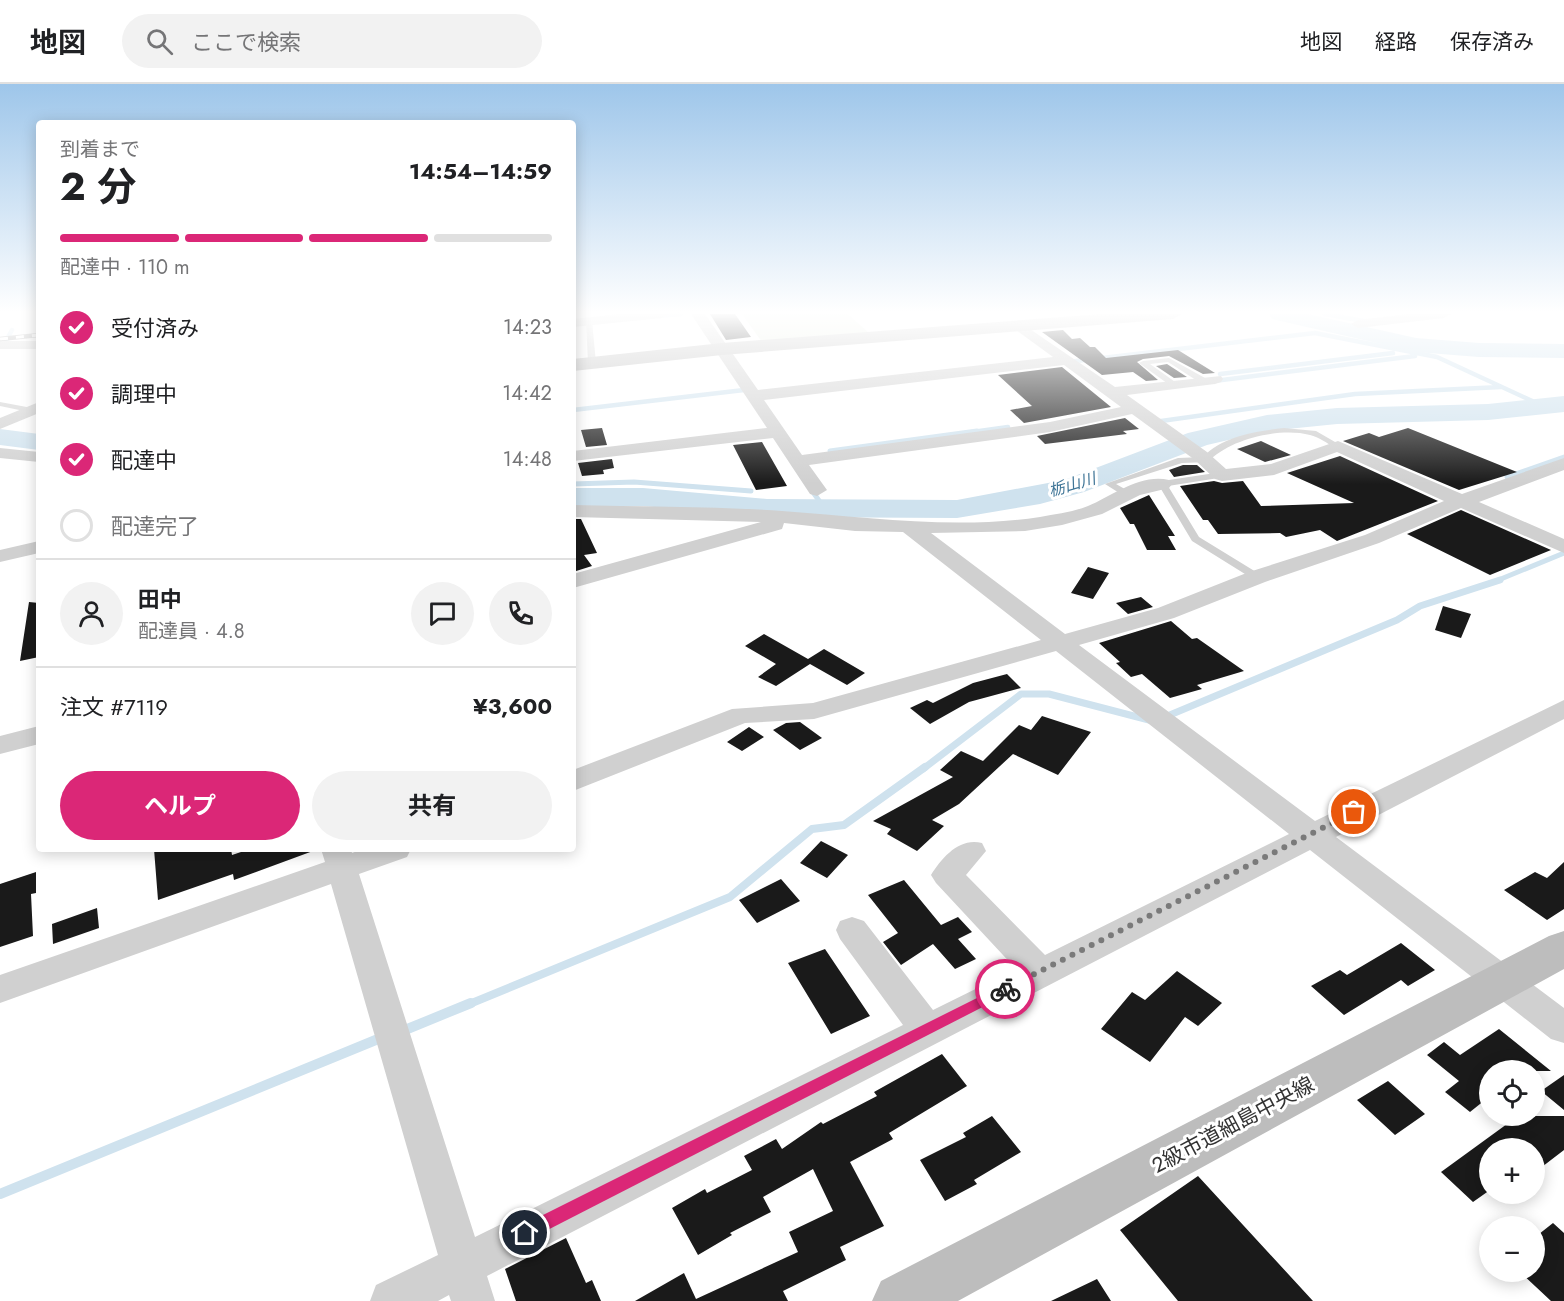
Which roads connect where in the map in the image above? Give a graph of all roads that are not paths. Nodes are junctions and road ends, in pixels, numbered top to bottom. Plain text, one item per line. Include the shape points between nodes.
1 (736, 371) edge
2 (973, 371) edge
3 (1082, 371) edge
4 (1155, 371) edge
5 (1191, 371) edge
6 (1209, 380) joint
7 (1174, 384) junction
8 (1111, 392) junction
9 (752, 396) junction
10 (0, 404) edge
11 (34, 408) edge
12 (1133, 409) junction
13 (0, 424) edge
14 (778, 432) junction
15 (1338, 446) junction
16 (0, 453) edge
17 (576, 456) edge
18 (36, 457) edge
19 (1203, 458) junction
20 (799, 461) junction
21 (1564, 464) edge
22 (1222, 475) junction
23 (1162, 483) junction
24 (817, 490) dead end
25 (1127, 494) junction
26 (1459, 501) junction
27 (576, 511) edge
28 (794, 520) junction
29 (908, 526) junction
30 (1564, 547) edge
31 (36, 549) edge
32 (0, 556) edge
33 (1257, 577) junction
34 (576, 580) edge
35 (1062, 643) junction
36 (1564, 708) edge
37 (36, 736) edge
38 (0, 745) edge
39 (576, 779) edge
40 (1312, 833) junction
41 (971, 851) dead end
42 (379, 852) edge
43 (339, 859) edge
44 (852, 930) dead end
45 (1564, 948) edge
46 (1040, 972) junction
47 (1502, 982) junction
48 (0, 989) edge
49 (1564, 1028) edge
50 (927, 1029) junction
51 (467, 1283) edge
52 (392, 1301) edge
53 (901, 1301) edge

1 - 9 street
2 - 9 street
3 - 8 street
4 - 7 lane
5 - 6 lane
6 - 7 street
7 - 8 street
8 - 12 street
9 - 14 street
10 - 11 lane
11 - 13 street
12 - 19 street
12 - 20 street via 1050,427
14 - 17 street
14 - 20 street
15 - 19 lane via 1308,432 1271,432 1226,442
15 - 22 street via 1274,469
15 - 26 street
16 - 18 street
19 - 22 street
19 - 25 lane via 1181,460 1109,484
20 - 24 street
21 - 26 street
22 - 23 lane
23 - 25 street
23 - 33 lane via 1195,539
25 - 29 street via 1095,510 1025,525
26 - 30 street
26 - 33 street via 1372,539
27 - 28 street
28 - 29 street
28 - 34 street
29 - 35 street
31 - 32 street
33 - 35 street via 1166,614
35 - 39 street via 814,711 741,716
35 - 40 street
36 - 40 street
37 - 38 street
40 - 46 street
40 - 47 street
41 - 46 street via 947,875
42 - 43 street
43 - 48 street
43 - 51 street
44 - 50 street
45 - 47 street, 2級市道細島中央線
46 - 50 street
47 - 49 street
47 - 53 street, 2級市道細島中央線
50 - 51 street
51 - 52 street

